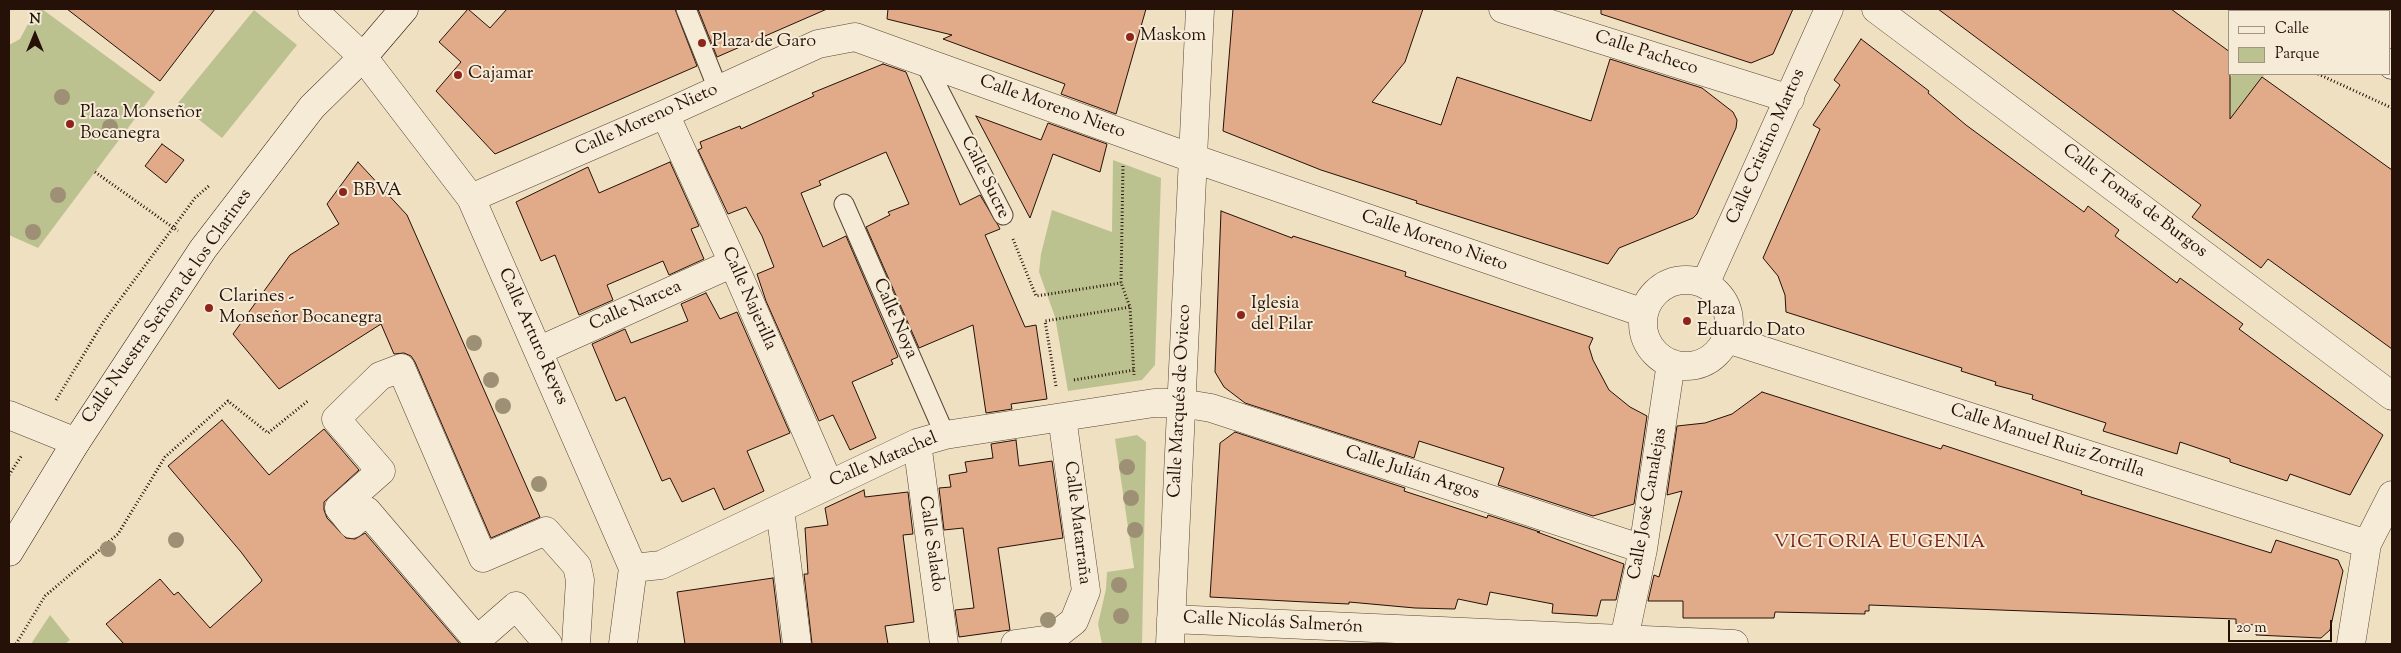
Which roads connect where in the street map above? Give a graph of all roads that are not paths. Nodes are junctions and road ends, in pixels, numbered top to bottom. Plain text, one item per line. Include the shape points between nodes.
1 (312, 9) edge
2 (404, 9) edge
3 (686, 9) edge
4 (1200, 9) edge
5 (1503, 9) edge
6 (1829, 9) edge
7 (1876, 9) edge
8 (363, 57) junction
9 (925, 63) junction
10 (718, 89) junction
11 (1790, 99) junction
12 (665, 114) junction
13 (1192, 158) junction
14 (472, 198) junction
15 (844, 204) dead end
16 (1003, 215) road end
17 (733, 263) junction
18 (1705, 284) junction
19 (1644, 313) junction
20 (1727, 339) junction
21 (538, 351) junction
22 (1671, 363) junction
23 (2392, 396) edge
24 (1181, 403) junction
25 (9, 415) edge
26 (1062, 417) junction
27 (945, 435) junction
28 (76, 442) junction
29 (917, 444) junction
30 (829, 484) junction
31 (2392, 495) edge
32 (780, 508) junction
33 (2367, 544) junction
34 (1643, 549) junction
35 (9, 552) edge
36 (633, 568) junction
37 (1170, 631) edge
38 (1623, 642) edge
39 (548, 644) edge
40 (576, 644) edge
41 (623, 644) edge
42 (797, 644) edge
43 (944, 644) edge
44 (1015, 644) edge
45 (1734, 644) edge
46 (2351, 644) edge

1 - 8 street, Calle Arturo Reyes
2 - 8 street, Calle Nuestra Señora de los Clarines
3 - 10 lane
4 - 13 street, Calle Marqués de Ovieco
5 - 11 street, Calle Pacheco
6 - 11 street, Calle Cristino Martos
7 - 23 street, Calle Tomás de Burgos
8 - 14 street, Calle Arturo Reyes
8 - 28 street, Calle Nuestra Señora de los Clarines via 312,106 204,249
9 - 10 street, Calle Moreno Nieto via 855,37 818,44
9 - 13 street, Calle Moreno Nieto
9 - 16 lane, Calle Sucre
10 - 12 street, Calle Moreno Nieto
11 - 18 street, Calle Cristino Martos
12 - 14 street, Calle Moreno Nieto
12 - 17 street, Calle Najerilla
13 - 19 street, Calle Moreno Nieto
13 - 24 street, Calle Marqués de Ovieco
14 - 21 street, Calle Arturo Reyes
15 - 27 lane, Calle Noya
17 - 21 street, Calle Narcea
17 - 30 street, Calle Najerilla
18 - 19 street via 1676,280 1652,297
18 - 20 street via 1721,297 1729,316
19 - 22 street via 1647,342 1657,355
20 - 22 street via 1720,351 1706,362 1689,366
20 - 33 street, Calle Manuel Ruiz Zorrilla
21 - 36 street, Calle Arturo Reyes
22 - 34 street, Calle José Canalejas
24 - 26 street, Calle Matachel via 1138,404
24 - 34 street, Calle Julián Argos via 1211,408
24 - 37 street, Calle Marqués de Ovieco
25 - 28 street
26 - 27 street, Calle Matachel
26 - 44 street, Calle Matarraña via 1086,591 1074,622 1052,639
27 - 29 street, Calle Matachel
28 - 35 street, Calle Nuestra Señora de los Clarines
29 - 30 street, Calle Matachel
29 - 43 street, Calle Salado
30 - 32 street, Calle Matachel
31 - 33 street
32 - 36 street, Calle Matachel via 661,565
32 - 42 street
33 - 46 street
34 - 38 street, Calle José Canalejas
36 - 41 street
37 - 38 street, Calle Nicolás Salmerón
38 - 45 street, Calle Nicolás Salmerón
39 - 40 street via 516,606 476,640 367,512 352,524 339,508 381,471 336,419 380,376 400,368 483,558 546,531 577,566 580,580

